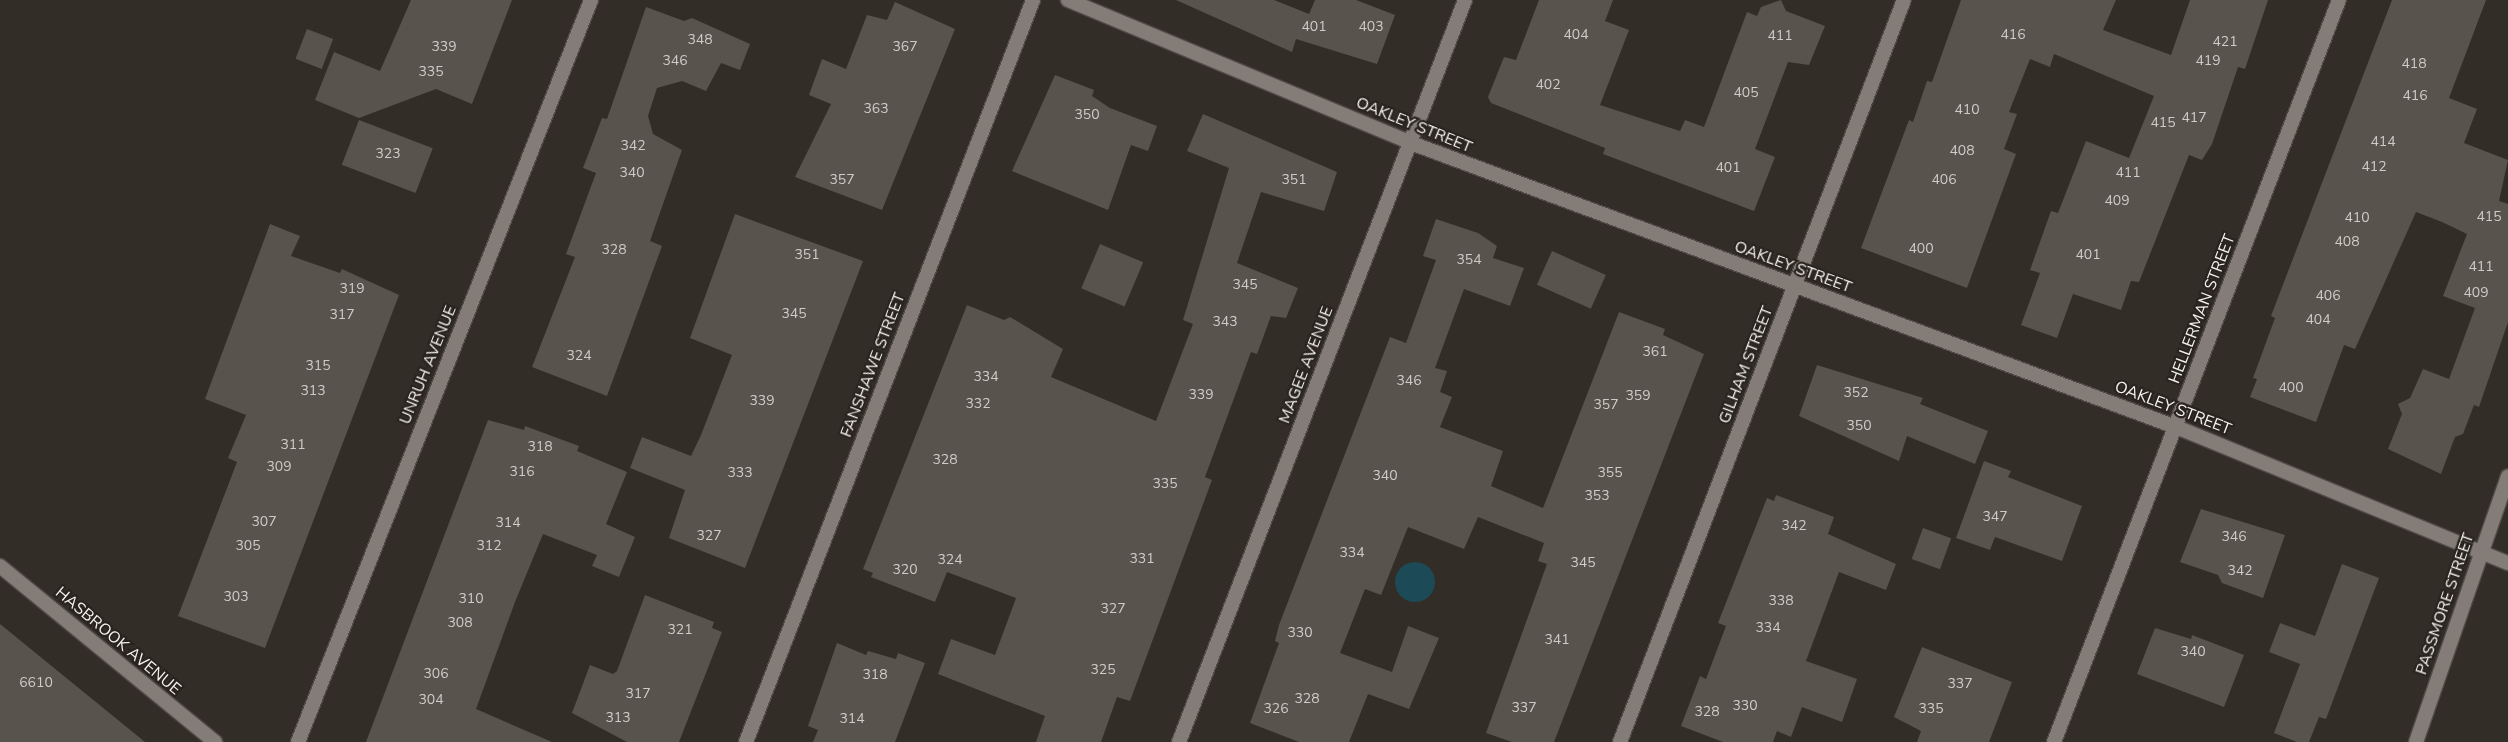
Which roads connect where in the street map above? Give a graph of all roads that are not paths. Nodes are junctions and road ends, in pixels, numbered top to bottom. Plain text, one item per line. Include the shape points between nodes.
1 (591, 0) edge
2 (1033, 0) edge
3 (1068, 0) edge
4 (1464, 0) edge
5 (1904, 0) edge
6 (2339, 0) edge
7 (1410, 144) junction
8 (1794, 286) junction
9 (2176, 427) junction
10 (2508, 477) edge
11 (2482, 552) junction
12 (2508, 563) edge
13 (0, 566) edge
14 (215, 742) edge
15 (298, 742) edge
16 (746, 742) edge
17 (1179, 742) edge
18 (1620, 742) edge
19 (2054, 742) edge
20 (2416, 742) edge

1 - 15 street, UNRUH AVENUE
2 - 16 street, FANSHAWE STREET
3 - 7 street, OAKLEY STREET
4 - 7 street, MAGEE AVENUE
5 - 8 street, GILHAM STREET
6 - 9 street, HELLERMAN STREET
7 - 8 street, OAKLEY STREET
7 - 17 street, MAGEE AVENUE
8 - 9 street, OAKLEY STREET
8 - 18 street, GILHAM STREET
9 - 11 street, OAKLEY STREET
9 - 19 street, HELLERMAN STREET
10 - 11 street, PASSMORE STREET
11 - 12 street, OAKLEY STREET
11 - 20 street, PASSMORE STREET
13 - 14 street, HASBROOK AVENUE

